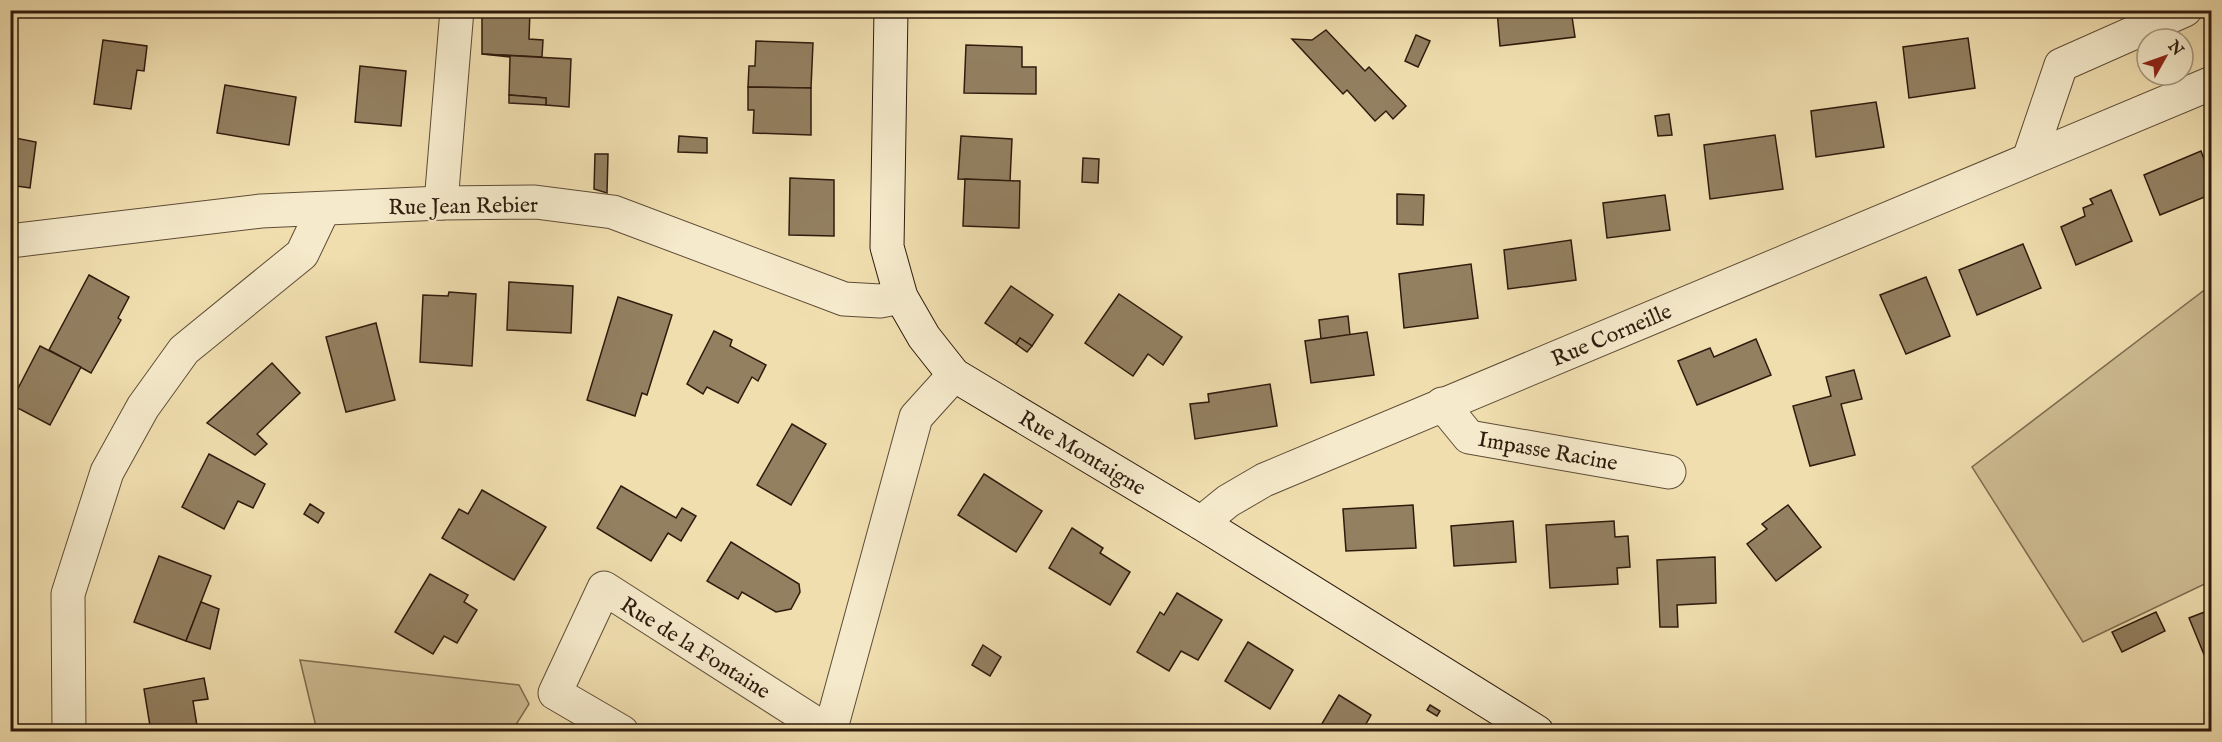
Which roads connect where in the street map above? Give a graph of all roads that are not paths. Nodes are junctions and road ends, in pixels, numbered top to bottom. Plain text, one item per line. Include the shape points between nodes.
1 (457, 10) edge
2 (891, 10) edge
3 (2185, 10) edge
4 (2211, 83) edge
5 (2030, 159) junction
6 (441, 203) junction
7 (323, 210) junction
8 (10, 241) edge
9 (901, 297) junction
10 (954, 375) junction
11 (1442, 404) junction
12 (1669, 472) dead end
13 (1201, 523) junction
14 (830, 731) edge
15 (69, 732) edge
16 (622, 732) edge
17 (1537, 732) edge

1 - 6 street
2 - 9 street, Rue Montaigne via 887,247
3 - 5 street via 2061,65
4 - 5 street, Rue Corneille
5 - 11 street, Rue Corneille
6 - 7 street, Rue Jean Rebier
6 - 9 street, Rue Jean Rebier via 535,202 613,212 844,299 880,301
7 - 8 street, Rue Jean Rebier via 261,211
7 - 15 street via 302,254 184,350 143,407 107,472 68,594
9 - 10 street, Rue Montaigne via 924,337
10 - 13 street, Rue Montaigne
10 - 14 street, Rue de la Fontaine via 916,417
11 - 12 street, Impasse Racine via 1469,436
11 - 13 street, Rue Corneille via 1264,480
13 - 17 street, Rue Montaigne
14 - 16 street, Rue de la Fontaine via 604,588 555,693

